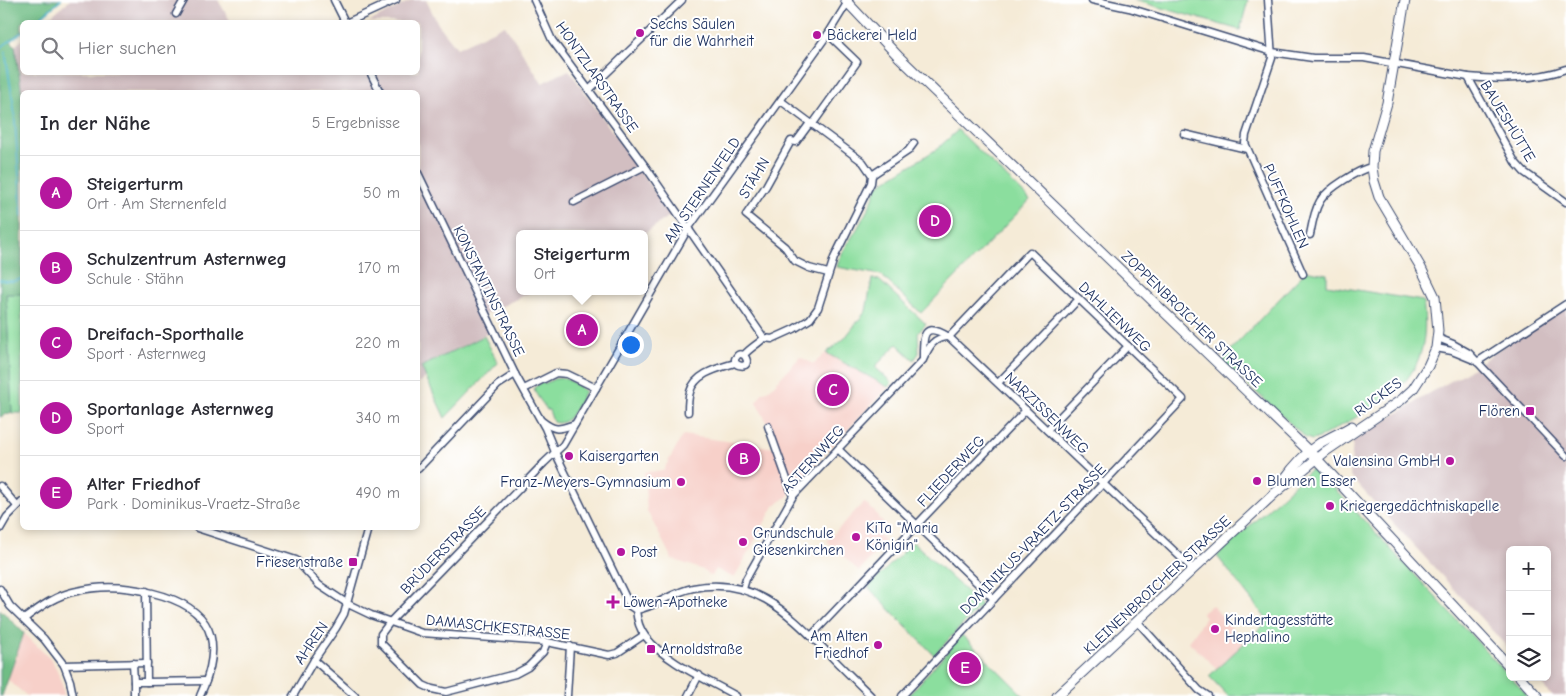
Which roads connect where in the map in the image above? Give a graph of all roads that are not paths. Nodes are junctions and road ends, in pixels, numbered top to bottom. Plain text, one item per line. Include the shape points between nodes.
1 (184, 0) edge
2 (334, 0) edge
3 (396, 0) edge
4 (534, 0) edge
5 (682, 0) edge
6 (1092, 0) edge
7 (1268, 0) edge
8 (1405, 0) edge
9 (847, 1) edge
10 (176, 14) dead end
11 (346, 20) edge
12 (351, 20) edge
13 (828, 34) junction
14 (1272, 52) junction
15 (1394, 64) junction
16 (1566, 69) edge
17 (372, 75) edge
18 (1468, 77) junction
19 (379, 90) edge
20 (589, 90) junction
21 (780, 101) junction
22 (811, 124) junction
23 (1184, 134) dead end
24 (914, 143) dead end
25 (1246, 149) junction
26 (645, 166) junction
27 (1372, 167) junction
28 (872, 175) junction
29 (420, 177) edge
30 (574, 202) dead end
31 (1566, 202) edge
32 (688, 229) junction
33 (1310, 235) dead end
34 (1030, 252) joint
35 (828, 274) junction
36 (1303, 274) dead end
37 (1079, 299) junction
38 (1566, 304) edge
39 (949, 337) junction
40 (764, 338) junction
41 (1435, 343) junction
42 (1128, 346) junction
43 (923, 360) junction
44 (1477, 362) junction
45 (515, 374) junction
46 (998, 383) junction
47 (596, 388) junction
48 (524, 389) junction
49 (1182, 399) joint
50 (1026, 410) junction
51 (688, 412) dead end
52 (541, 419) junction
53 (575, 424) junction
54 (768, 426) dead end
55 (1047, 430) junction
56 (838, 449) junction
57 (1310, 451) junction
58 (555, 452) junction
59 (1566, 456) edge
60 (1316, 458) junction
61 (420, 467) edge
62 (1103, 484) junction
63 (0, 486) edge
64 (1275, 493) junction
65 (793, 496) junction
66 (20, 504) edge
67 (917, 524) junction
68 (0, 529) edge
69 (203, 530) edge
70 (367, 530) edge
71 (1193, 569) junction
72 (0, 589) edge
73 (743, 589) junction
74 (146, 591) junction
75 (994, 599) junction
76 (348, 604) junction
77 (636, 610) junction
78 (24, 619) junction
79 (1138, 621) junction
80 (390, 622) junction
81 (644, 635) junction
82 (811, 636) junction
83 (547, 642) junction
84 (570, 646) junction
85 (314, 660) junction
86 (133, 663) junction
87 (147, 663) junction
88 (1506, 663) edge
89 (64, 665) junction
90 (699, 675) junction
91 (206, 681) junction
92 (1524, 681) edge
93 (134, 682) junction
94 (147, 682) junction
95 (447, 694) edge
96 (73, 696) edge
97 (134, 696) edge
98 (200, 696) edge
99 (294, 696) edge
100 (355, 696) edge
101 (567, 696) edge
102 (688, 696) edge
103 (736, 696) edge
104 (872, 696) edge
105 (902, 696) edge
106 (1057, 696) edge
107 (1208, 696) edge
108 (1537, 696) edge

1 - 10 street
2 - 11 street
3 - 12 street
4 - 20 street, HONTZLARSTRASSE via 552,40
5 - 20 street
6 - 14 street via 1129,8
7 - 14 street
8 - 15 main road, RUCKES
9 - 13 street, AM STERNENFELD
9 - 57 main road, ZOPPENBROICHER STRASSE via 899,58
13 - 21 street, AM STERNENFELD
13 - 22 street via 857,62
14 - 15 street via 1313,58 1364,58
14 - 25 street via 1246,135
15 - 18 street, BAUESHÜTTE
15 - 27 main road, RUCKES
16 - 18 street via 1535,76
17 - 19 street
18 - 31 street, BAUESHÜTTE via 1515,162
20 - 26 street, HONTZLARSTRASSE
21 - 22 street
21 - 32 street, AM STERNENFELD
22 - 28 street via 863,162
22 - 35 street, STÄHN via 796,142 791,141 746,215 785,247 795,261
23 - 25 street
24 - 28 street via 908,151
25 - 36 street, PUFFKOHLEN
26 - 30 street
26 - 32 street, HONTZLARSTRASSE
27 - 33 street via 1355,173 1320,201
27 - 41 main road, RUCKES via 1384,207 1429,285
28 - 35 street
29 - 45 street, KONSTANTINSTRASSE
32 - 40 street
32 - 47 street, AM STERNENFELD
34 - 37 street, DAHLIENWEG
34 - 39 street, ASTERNWEG
35 - 40 street via 818,308 810,319 772,339
37 - 42 street, DAHLIENWEG
37 - 46 street
38 - 44 street
39 - 43 street, ASTERNWEG via 936,340
39 - 43 street via 932,329 925,333
39 - 46 street, NARZISSENWEG
40 - 51 street via 744,355 737,355 735,362 696,380 690,391
41 - 44 street
41 - 44 street via 1462,348
41 - 57 main road, RUCKES via 1416,376 1397,397
41 - 60 main road, RUCKES via 1422,377 1413,389
42 - 49 street, DAHLIENWEG
42 - 55 street
43 - 56 street, ASTERNWEG
44 - 59 street
45 - 48 street, KONSTANTINSTRASSE
45 - 61 street via 498,385
46 - 50 street, NARZISSENWEG
47 - 48 street via 566,374 556,373
47 - 53 street, AM STERNENFELD
48 - 52 street, KONSTANTINSTRASSE
49 - 62 street, DOMINIKUS-VRAETZ-STRASSE
50 - 55 street, NARZISSENWEG
50 - 67 street, FLIEDERWEG
52 - 53 street via 556,429
52 - 58 street, KONSTANTINSTRASSE
53 - 58 street, AM STERNENFELD
54 - 65 street
55 - 62 street, NARZISSENWEG
56 - 65 street, ASTERNWEG
56 - 67 street
57 - 60 main road, ZOPPENBROICHER STRASSE
57 - 64 main road, KLEINENBROICHER STRASSE
58 - 77 street, KONSTANTINSTRASSE via 630,606
58 - 80 street, BRÜDERSTRASSE
60 - 64 main road, KLEINENBROICHER STRASSE
60 - 88 main road, ZOPPENBROICHER STRASSE
62 - 71 street, NARZISSENWEG
62 - 75 street, DOMINIKUS-VRAETZ-STRASSE
63 - 66 street
64 - 71 main road, KLEINENBROICHER STRASSE
65 - 73 street, ASTERNWEG
66 - 68 street
67 - 75 street
67 - 82 street, FLIEDERWEG
69 - 76 street, DAMASCHKESTRASSE via 296,560 319,585
70 - 76 street
71 - 79 main road, KLEINENBROICHER STRASSE
72 - 78 street via 10,606
73 - 77 street via 721,586 691,588
73 - 82 street via 778,607
74 - 78 street via 118,587 76,591 56,597
74 - 87 street
74 - 91 street via 176,600 195,610 202,618 210,632 212,649
75 - 105 street, DOMINIKUS-VRAETZ-STRASSE
76 - 80 street, DAMASCHKESTRASSE
76 - 85 street, AHREN
77 - 81 street, KONSTANTINSTRASSE
78 - 89 street
79 - 106 main road, KLEINENBROICHER STRASSE
79 - 107 street
80 - 83 street, DAMASCHKESTRASSE via 427,634
80 - 95 street via 381,634 381,643 423,685
81 - 84 street, DAMASCHKESTRASSE via 612,655
81 - 90 street, KONSTANTINSTRASSE via 667,657
82 - 104 street
83 - 84 street, DAMASCHKESTRASSE
83 - 95 street via 544,652 528,668
84 - 101 street
85 - 99 street, AHREN
85 - 100 street
86 - 87 street
86 - 89 street
86 - 93 street
87 - 94 street
89 - 96 street
90 - 102 street
90 - 103 street, KONSTANTINSTRASSE
91 - 94 street
91 - 98 street
92 - 108 main road
93 - 94 street
93 - 97 street

